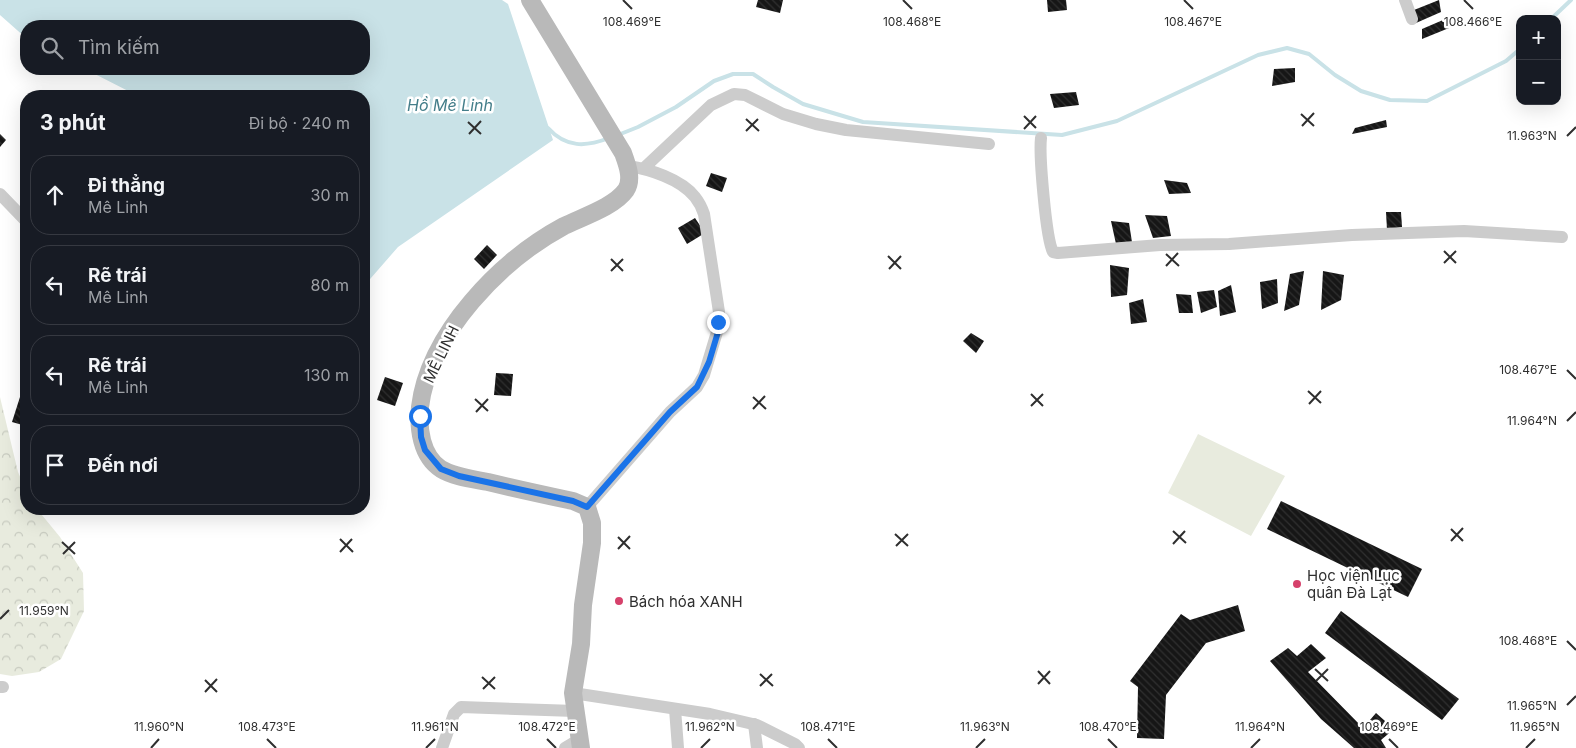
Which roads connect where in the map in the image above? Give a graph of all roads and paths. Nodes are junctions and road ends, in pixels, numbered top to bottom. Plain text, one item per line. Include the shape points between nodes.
1 (530, 0) edge
2 (1406, 0) edge
3 (1412, 19) dead end
4 (1041, 138) dead end
5 (989, 144) dead end
6 (632, 162) junction
7 (0, 194) edge
8 (20, 215) edge
9 (1562, 237) dead end
10 (587, 507) junction
11 (573, 693) junction
12 (675, 709) junction
13 (575, 711) junction
14 (754, 724) junction
15 (576, 745) edge
16 (442, 748) edge
17 (678, 748) edge
18 (757, 748) edge
19 (799, 748) edge

1 - 6 street
2 - 3 street
4 - 9 street via 1050,244 1053,252 1058,253 1464,231
5 - 6 street via 846,130 783,114 755,99 734,94 711,105
6 - 10 street via 678,183 694,195 704,214 718,301 718,332 697,387 670,412
6 - 10 street, MÊ LINH via 626,189 616,200 539,240 467,307 447,334 422,395 421,437 425,450 441,469
7 - 8 street
10 - 11 street via 592,523 592,543
11 - 12 street
11 - 13 street
12 - 14 street
12 - 17 street
13 - 15 street
13 - 16 street via 461,707 454,714
14 - 18 street
14 - 19 street

